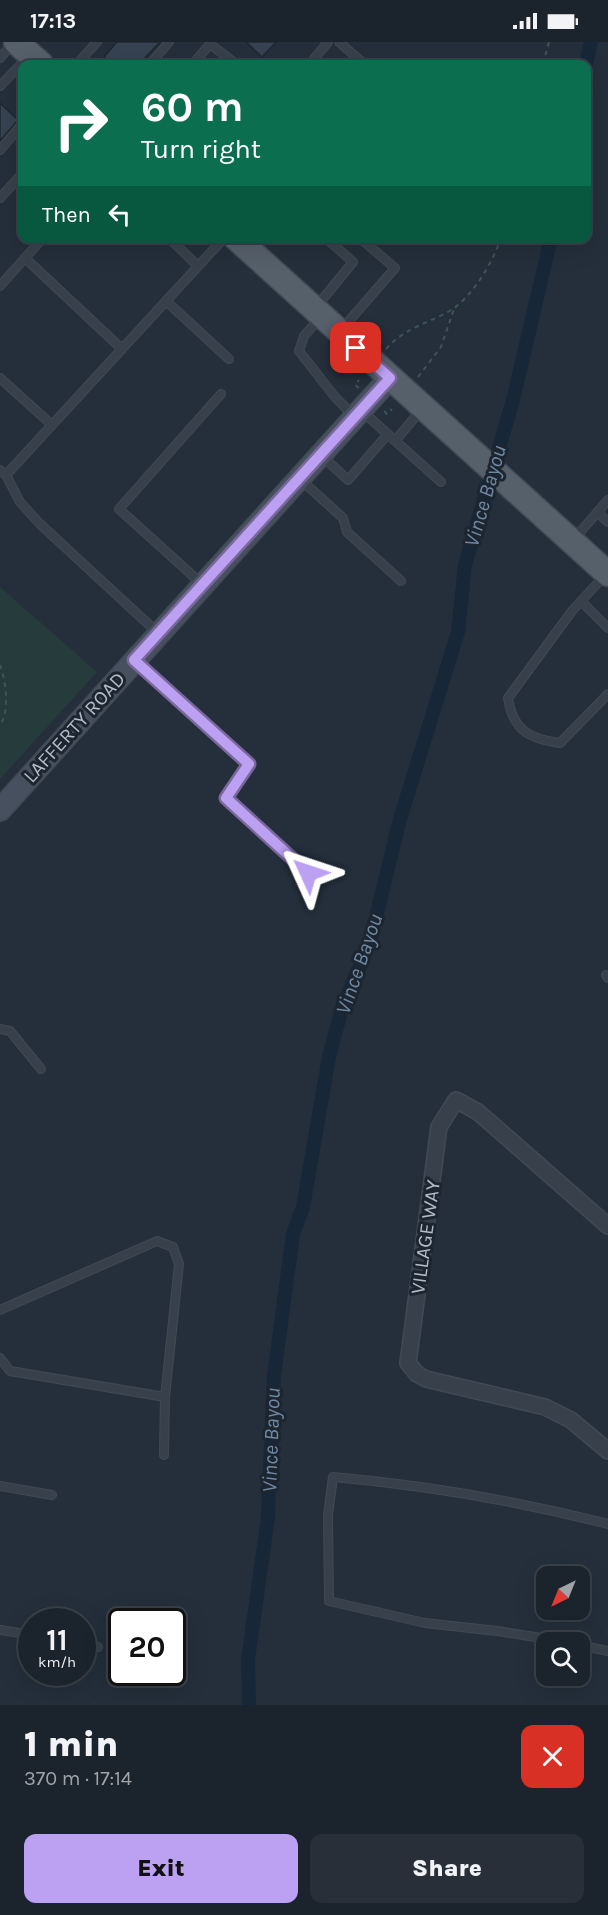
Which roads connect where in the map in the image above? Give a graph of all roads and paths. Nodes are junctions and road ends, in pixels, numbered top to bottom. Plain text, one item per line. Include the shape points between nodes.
1 (97, 42) edge
2 (169, 42) edge
3 (328, 42) edge
4 (339, 42) edge
5 (549, 42) edge
6 (25, 51) edge
7 (0, 58) edge
8 (80, 60) edge
9 (153, 60) edge
10 (196, 60) edge
11 (231, 60) edge
12 (313, 60) edge
13 (359, 60) edge
14 (544, 60) edge
15 (18, 61) edge
16 (0, 86) edge
17 (18, 129) edge
18 (0, 150) edge
19 (18, 178) edge
20 (0, 198) edge
21 (38, 243) edge
22 (174, 243) edge
23 (219, 243) edge
24 (241, 243) edge
25 (332, 243) edge
26 (366, 243) edge
27 (499, 243) edge
28 (25, 258) junction
29 (198, 266) junction
30 (0, 286) edge
31 (166, 301) junction
32 (456, 307) junction
33 (325, 319) junction
34 (392, 341) dead end
35 (122, 349) junction
36 (229, 359) dead end
37 (424, 370) dead end
38 (0, 378) edge
39 (390, 378) junction
40 (359, 380) dead end
41 (360, 389) dead end
42 (221, 394) dead end
43 (423, 408) junction
44 (392, 409) dead end
45 (387, 414) dead end
46 (359, 415) junction
47 (52, 425) junction
48 (388, 434) junction
49 (395, 441) junction
50 (322, 456) junction
51 (3, 472) edge
52 (300, 479) junction
53 (441, 482) dead end
54 (608, 501) edge
55 (597, 512) junction
56 (608, 522) edge
57 (572, 541) junction
58 (607, 570) edge
59 (401, 581) dead end
60 (203, 585) junction
61 (580, 602) junction
62 (608, 628) edge
63 (158, 633) junction
64 (134, 660) junction
65 (0, 665) edge
66 (608, 694) edge
67 (0, 725) edge
68 (0, 810) edge
69 (308, 873) dead end
70 (0, 1029) edge
71 (41, 1069) dead end
72 (608, 1226) edge
73 (0, 1310) edge
74 (0, 1358) edge
75 (165, 1397) junction
76 (608, 1451) edge
77 (164, 1455) dead end
78 (0, 1486) edge
79 (51, 1495) dead end
80 (608, 1524) edge
81 (0, 1630) edge
82 (18, 1633) edge
83 (536, 1637) edge
84 (590, 1647) edge
85 (608, 1651) edge

1 - 8 lane
2 - 9 lane
3 - 12 lane
4 - 13 lane
5 - 14 path
6 - 7 lane
10 - 11 lane via 210,44
15 - 16 lane
17 - 18 lane
19 - 20 lane
21 - 28 lane
22 - 29 lane
23 - 29 lane
24 - 33 main road
25 - 33 lane via 353,262
26 - 33 lane via 394,268
27 - 32 path via 486,269
28 - 30 lane
28 - 35 lane
29 - 31 lane
31 - 35 lane
31 - 36 lane
32 - 34 path
32 - 37 path via 441,347
33 - 39 main road
33 - 46 lane via 304,336 299,351 329,390
35 - 47 lane
38 - 47 lane
39 - 43 main road
39 - 46 street, LAFFERTY ROAD
40 - 41 path via 355,385
42 - 60 lane via 119,509
43 - 49 lane
43 - 57 main road
44 - 45 path
46 - 48 lane
46 - 50 street, LAFFERTY ROAD
47 - 51 lane
48 - 49 lane
48 - 50 lane via 348,480
49 - 53 lane
50 - 52 street, LAFFERTY ROAD
51 - 63 lane via 15,496 40,524
52 - 59 lane via 343,518 347,532
52 - 60 street, LAFFERTY ROAD
54 - 55 lane
55 - 56 lane
55 - 57 lane
57 - 58 main road
58 - 61 lane
60 - 63 street, LAFFERTY ROAD
61 - 62 lane
61 - 66 lane via 508,698 511,717 533,740 560,743
63 - 64 street, LAFFERTY ROAD
64 - 68 street, LAFFERTY ROAD
64 - 69 lane via 249,764 226,798
65 - 67 path via 6,698
70 - 71 lane via 10,1031
72 - 76 street, VILLAGE WAY via 478,1112 456,1101 439,1127 408,1363 426,1379 545,1407 571,1420
73 - 75 lane via 157,1241 172,1247 179,1264
74 - 75 lane via 10,1371
75 - 77 lane
78 - 79 lane
80 - 83 lane via 474,1495 333,1477 328,1515 329,1602 425,1623
81 - 82 lane
84 - 85 lane

